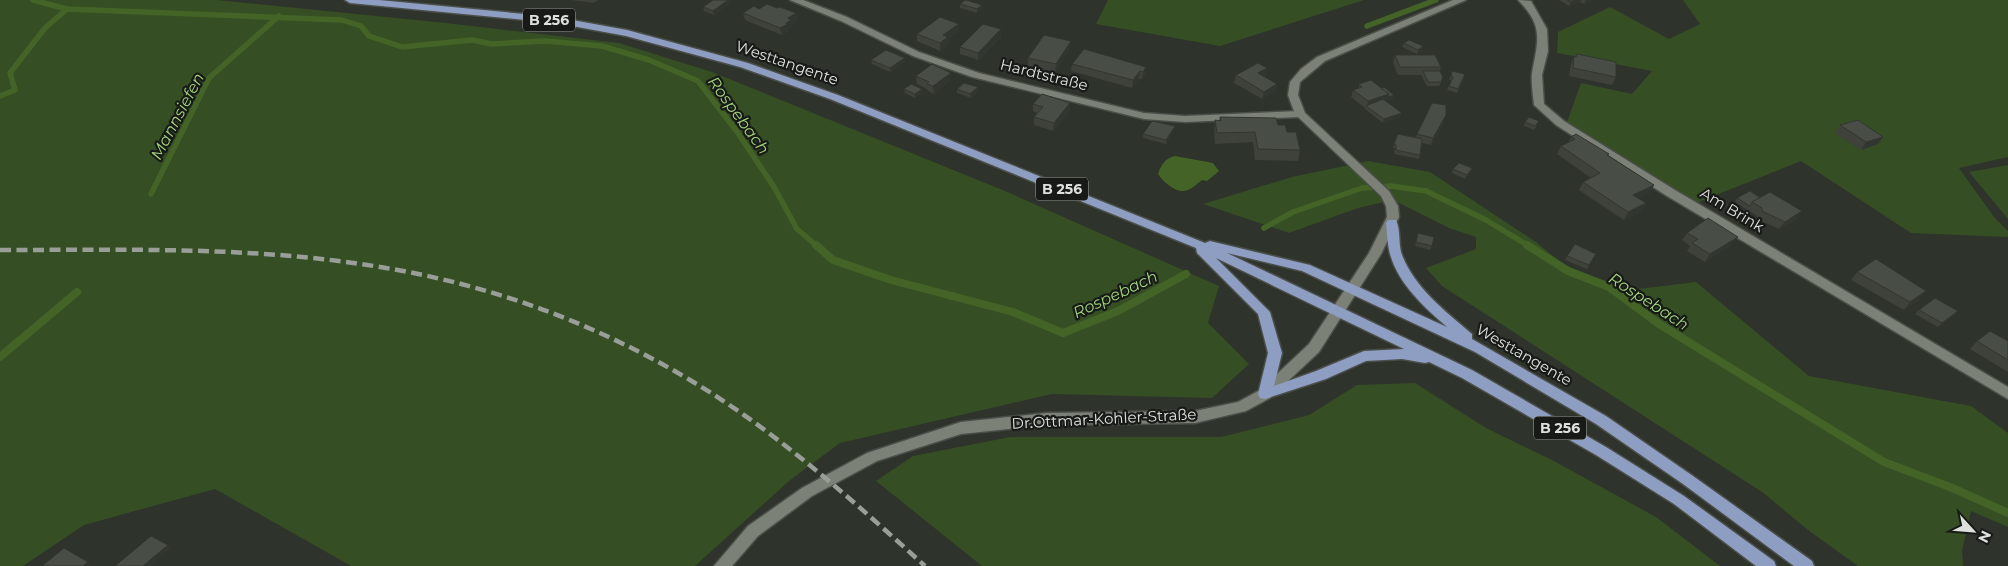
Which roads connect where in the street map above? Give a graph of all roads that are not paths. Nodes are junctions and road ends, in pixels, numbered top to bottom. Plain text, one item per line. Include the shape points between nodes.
1 (350, 0) edge
2 (795, 0) edge
3 (1461, 0) edge
4 (1523, 0) edge
5 (1300, 114) junction
6 (1392, 223) junction
7 (1192, 242) junction
8 (1352, 288) junction
9 (1338, 312) junction
10 (1480, 348) junction
11 (1443, 362) junction
12 (1265, 394) junction
13 (2008, 394) edge
14 (722, 566) edge
15 (1768, 566) edge
16 (1806, 566) edge

1 - 7 main road, Westtangente / B 256 via 556,20 674,44 834,97
2 - 5 street, Hardtstraße via 844,19 916,54 976,75 1144,116 1185,119
3 - 5 street via 1321,59 1301,73 1293,86 1292,98
4 - 13 street, Am Brink via 1528,3 1542,29 1543,51 1537,75 1539,105 1560,124
5 - 6 street via 1385,194 1392,206
6 - 8 street via 1376,254
6 - 10 main road, B 256 via 1396,254 1411,284 1435,310
7 - 8 main road, Westtangente / B 256 via 1290,264
7 - 9 main road, Westtangente / B 256
7 - 12 main road, B 256 via 1264,312 1275,353
8 - 9 street, Dr.Ottmar-Kohler-Straße
8 - 10 main road, Westtangente / B 256
9 - 11 main road, Westtangente / B 256
9 - 12 street, Dr.Ottmar-Kohler-Straße via 1314,348
10 - 16 main road, Westtangente / B 256 via 1601,420
11 - 12 main road via 1402,354 1364,356
11 - 15 main road, Westtangente / B 256 via 1601,451 1678,500
12 - 14 street, Dr.Ottmar-Kohler-Straße via 1241,407 1195,417 1047,420 961,428 872,457 807,492 753,531

